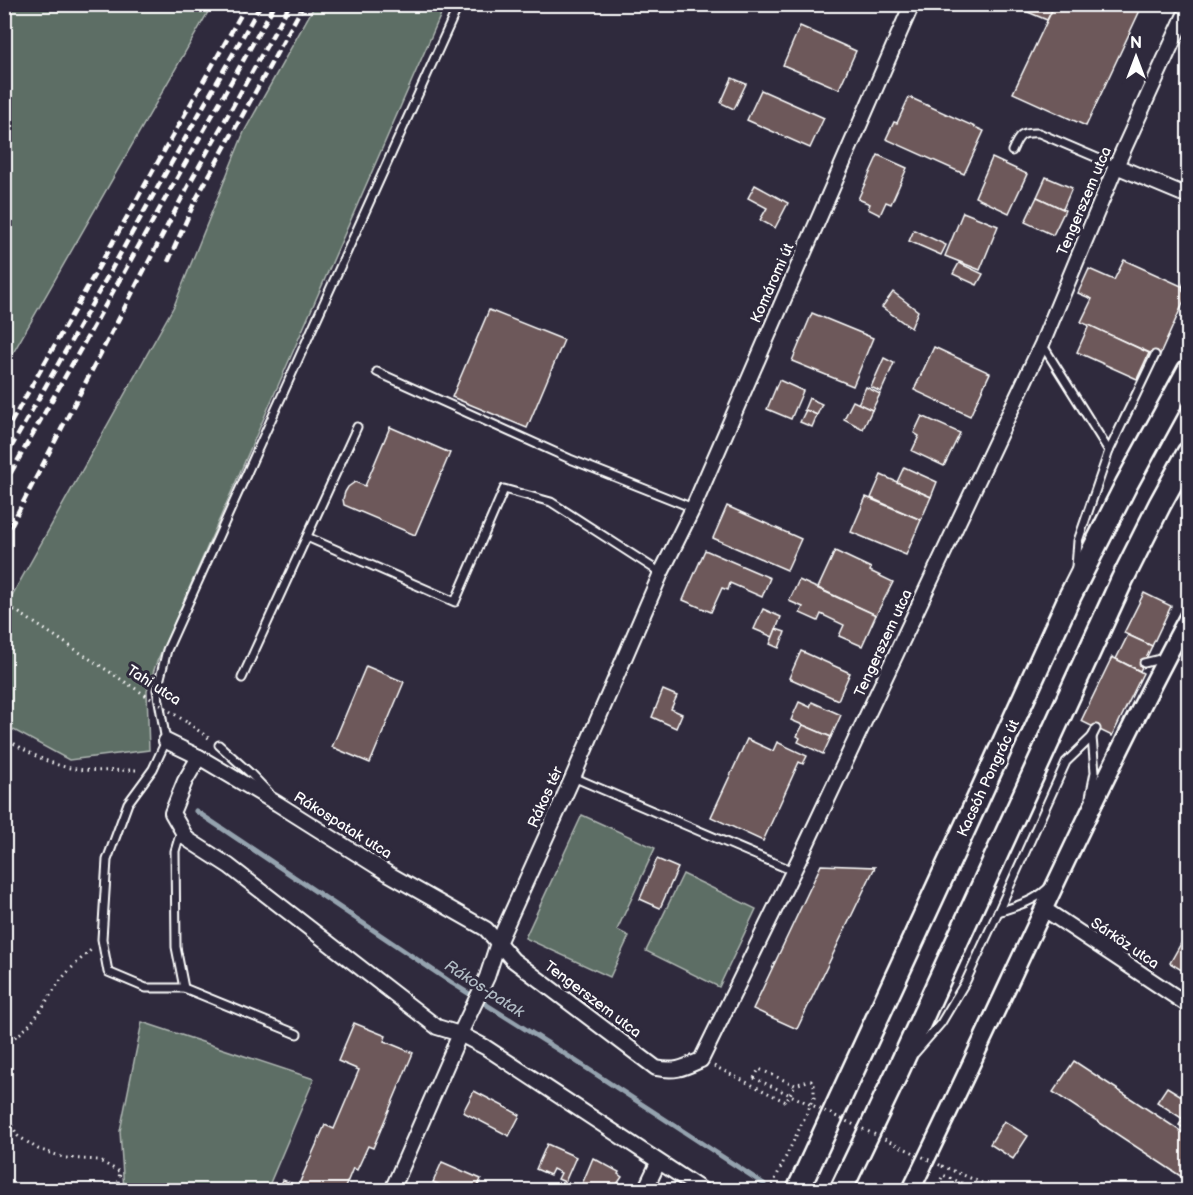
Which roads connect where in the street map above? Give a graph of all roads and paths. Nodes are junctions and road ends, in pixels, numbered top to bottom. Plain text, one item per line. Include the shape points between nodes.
1 (459, 4) edge
2 (912, 4) edge
3 (1188, 8) edge
4 (1012, 151) dead end
5 (1116, 166) junction
6 (1188, 196) edge
7 (1042, 344) junction
8 (1155, 356) dead end
9 (1188, 371) edge
10 (377, 372) dead end
11 (357, 427) dead end
12 (1109, 450) junction
13 (1188, 453) edge
14 (693, 508) junction
15 (307, 537) junction
16 (661, 573) junction
17 (1070, 596) junction
18 (4, 603) edge
19 (1188, 617) edge
20 (1167, 657) junction
21 (1144, 663) dead end
22 (242, 678) dead end
23 (1096, 729) dead end
24 (4, 737) edge
25 (1092, 737) junction
26 (166, 741) junction
27 (219, 745) joint
28 (200, 757) junction
29 (153, 770) junction
30 (573, 777) junction
31 (278, 804) junction
32 (1084, 823) junction
33 (181, 828) junction
34 (794, 871) junction
35 (1058, 879) junction
36 (1044, 909) junction
37 (998, 912) junction
38 (102, 939) junction
39 (498, 943) junction
40 (184, 988) junction
41 (1188, 1005) edge
42 (297, 1034) dead end
43 (460, 1034) junction
44 (4, 1042) edge
45 (701, 1060) junction
46 (896, 1075) junction
47 (795, 1085) junction
48 (4, 1116) edge
49 (658, 1163) junction
50 (958, 1182) junction
51 (117, 1191) edge
52 (392, 1191) edge
53 (645, 1191) edge
54 (702, 1191) edge
55 (770, 1191) edge
56 (798, 1191) edge
57 (841, 1191) edge
58 (912, 1191) edge
59 (936, 1191) edge
60 (962, 1191) edge
61 (978, 1191) edge
62 (987, 1191) edge

1 - 26 lane via 168,650 157,690
2 - 14 street, Komáromi út
3 - 5 street, Tengerszem utca
4 - 5 lane via 1018,137 1039,133
5 - 6 street
5 - 7 street, Tengerszem utca
7 - 12 lane
7 - 34 street, Tengerszem utca
8 - 12 lane
9 - 17 main road, Kacsóh Pongrác út
10 - 14 lane via 570,459
11 - 15 lane
12 - 17 lane via 1078,541
13 - 46 main road via 1122,580
14 - 16 street, Komáromi út
15 - 16 lane via 455,602 504,489 551,502
15 - 22 lane
16 - 30 street, Rákos tér
17 - 56 main road, Kacsóh Pongrác út
18 - 27 path, Tahi utca, bridge
19 - 20 street
20 - 21 lane
20 - 32 street
23 - 25 lane
24 - 29 path via 73,769
25 - 32 lane via 1095,772
25 - 37 lane via 1066,762
26 - 28 street, Rákospatak utca
26 - 29 lane
27 - 31 lane
28 - 31 street, Rákospatak utca
28 - 33 street via 172,813
29 - 38 lane via 128,803 107,860
30 - 34 lane
30 - 39 street, Rákos tér
31 - 39 street, Rákospatak utca via 486,929
32 - 35 street
33 - 40 lane via 175,851 176,947
33 - 43 street via 187,839 230,866 437,1027
34 - 45 street, Tengerszem utca
35 - 36 street
35 - 37 lane via 1029,903
36 - 41 street, Sárköz utca
36 - 58 street
37 - 46 lane via 966,981 941,1023
38 - 40 lane via 108,972 146,988
38 - 44 path via 65,975 28,1026
39 - 43 street, Rákos tér
39 - 45 street, Tengerszem utca via 513,960 656,1068 670,1071
40 - 42 lane
43 - 49 street
43 - 52 street, Rákos tér
45 - 47 path via 786,1102
46 - 57 main road
47 - 55 path via 811,1080 814,1098
47 - 62 path, bridge via 759,1069 754,1078 989,1186
48 - 51 path via 18,1136 38,1149 66,1158 98,1160 120,1172
49 - 53 street
49 - 54 street
50 - 59 path via 943,1175
50 - 60 path
50 - 61 path

